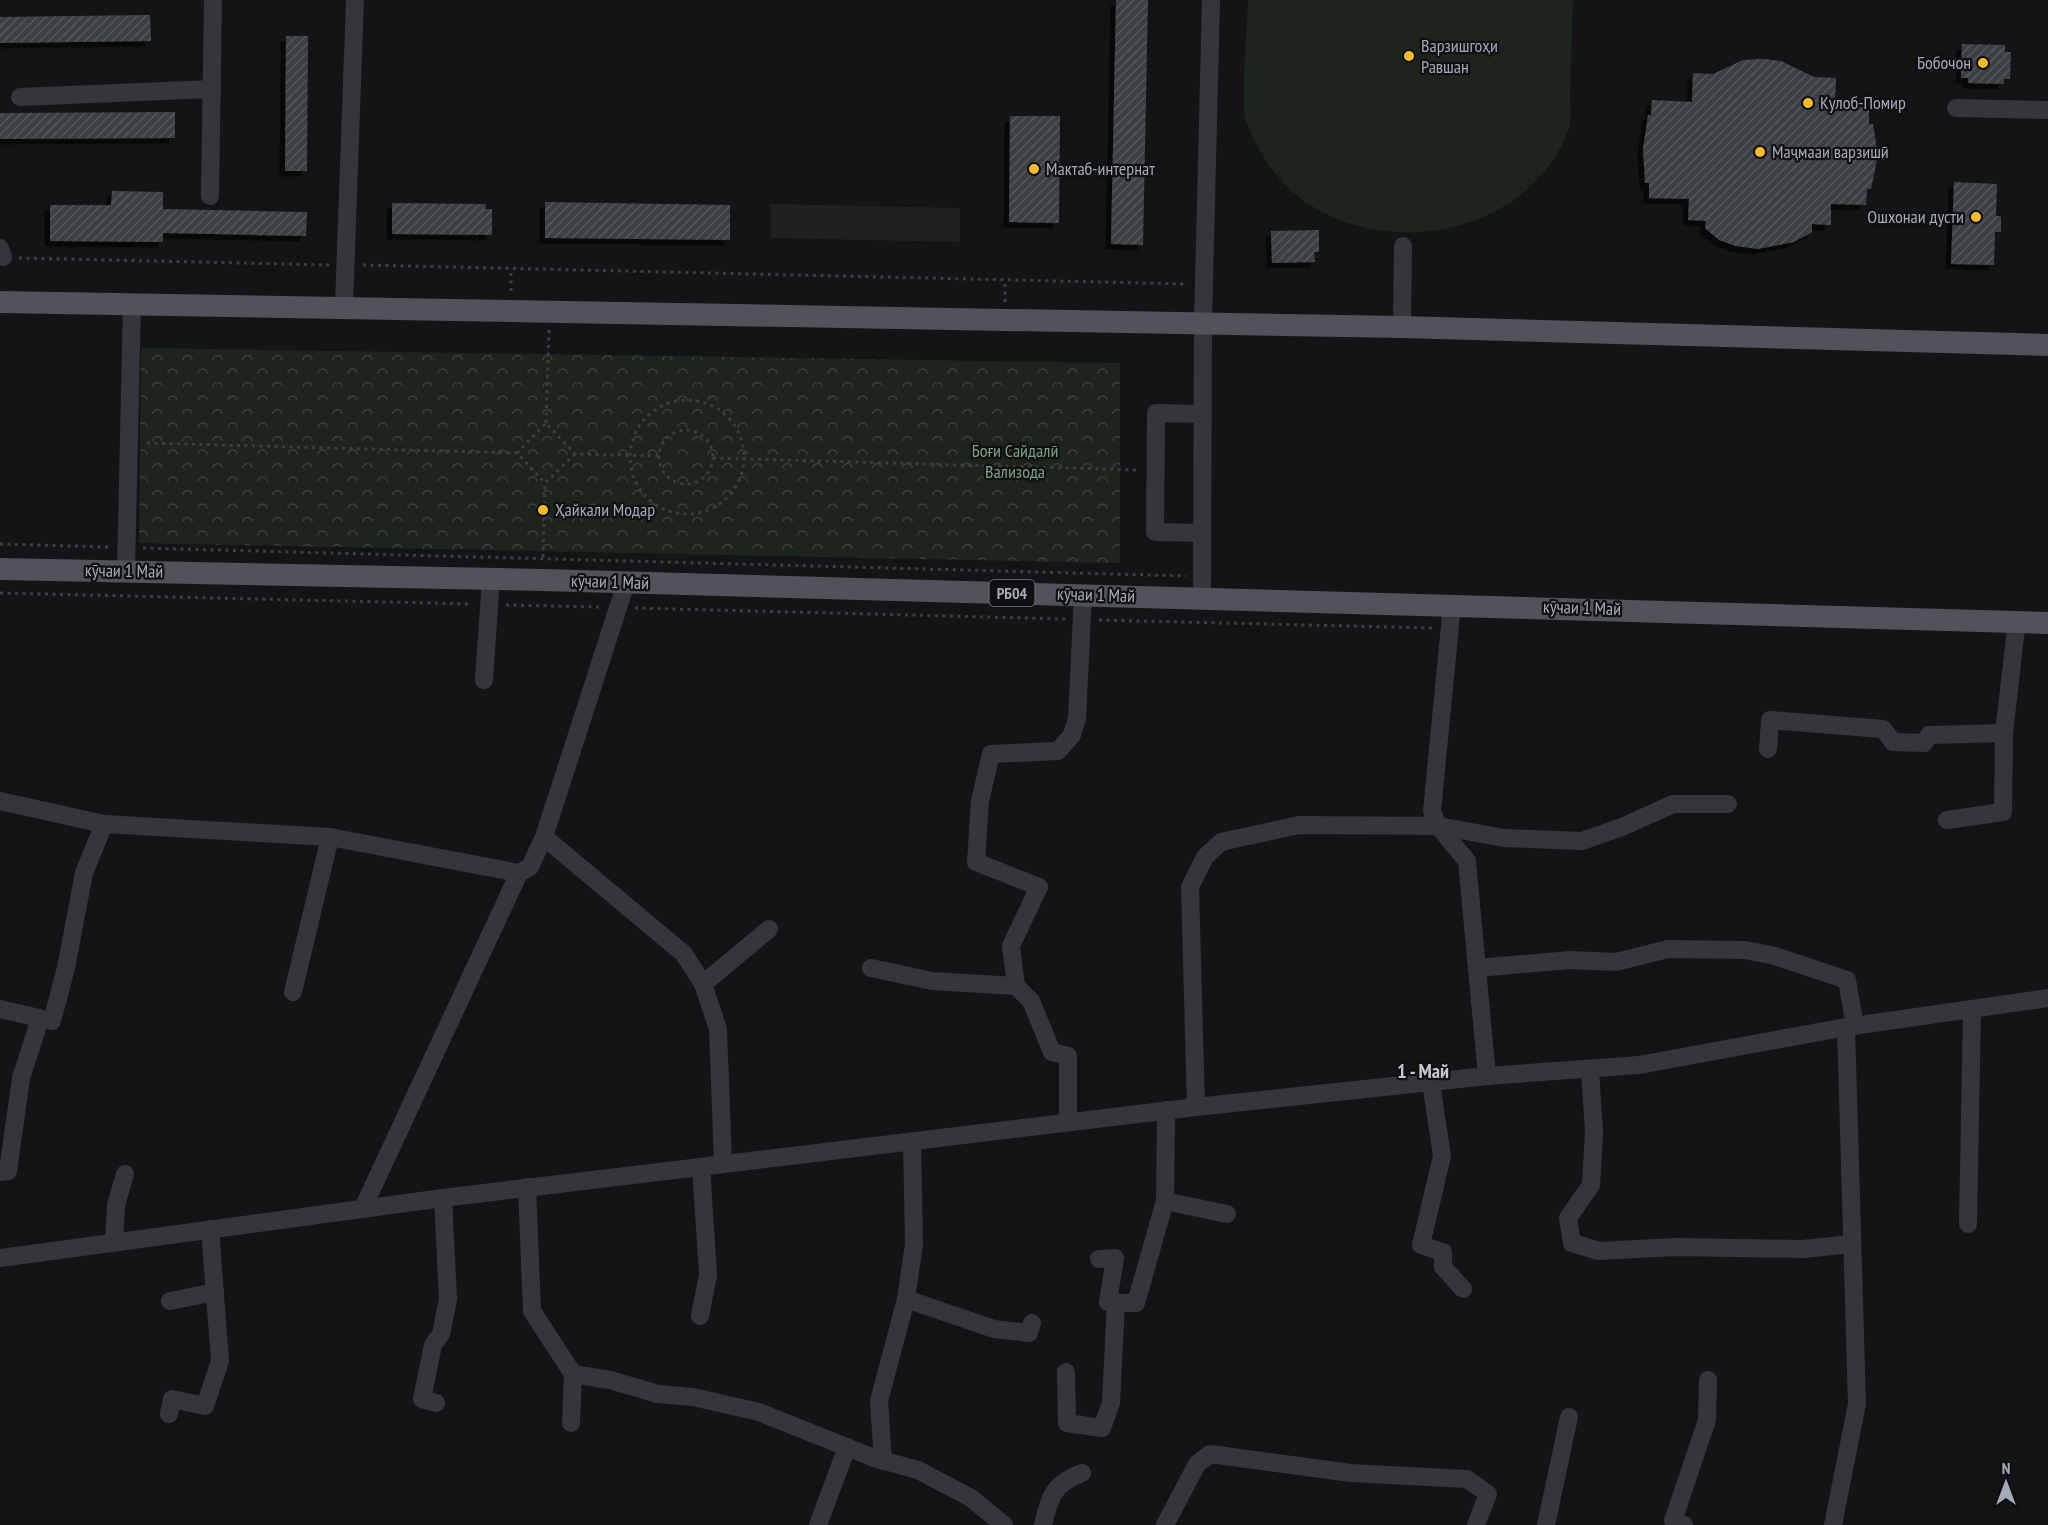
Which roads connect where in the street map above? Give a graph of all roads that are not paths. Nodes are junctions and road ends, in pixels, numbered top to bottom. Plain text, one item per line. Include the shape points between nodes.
1 (213, 0) edge
2 (355, 0) edge
3 (1211, 0) edge
4 (212, 89) junction
5 (20, 97) dead end
6 (1956, 108) dead end
7 (2048, 110) edge
8 (210, 196) dead end
9 (1403, 246) dead end
10 (0, 302) edge
11 (132, 303) junction
12 (344, 306) junction
13 (1203, 323) junction
14 (1402, 327) junction
15 (2048, 345) edge
16 (1203, 414) junction
17 (1202, 533) junction
18 (0, 569) edge
19 (126, 571) junction
20 (491, 579) junction
21 (626, 583) junction
22 (1202, 587) junction
23 (1083, 595) junction
24 (1452, 605) junction
25 (2048, 616) edge
26 (2020, 620) junction
27 (2048, 622) edge
28 (484, 680) dead end
29 (2004, 733) junction
30 (1768, 749) dead end
31 (0, 801) edge
32 (1728, 804) dead end
33 (1947, 820) dead end
34 (104, 824) junction
35 (1438, 826) junction
36 (330, 837) junction
37 (544, 837) junction
38 (519, 873) junction
39 (769, 929) dead end
40 (871, 968) dead end
41 (1477, 968) junction
42 (703, 984) junction
43 (1016, 986) junction
44 (293, 992) dead end
45 (2048, 998) edge
46 (0, 1009) edge
47 (1972, 1009) junction
48 (40, 1019) junction
49 (1851, 1026) junction
50 (1590, 1070) junction
51 (1487, 1076) junction
52 (1431, 1083) junction
53 (1196, 1107) junction
54 (1166, 1110) junction
55 (1068, 1122) junction
56 (912, 1141) junction
57 (723, 1164) junction
58 (700, 1167) junction
59 (0, 1172) edge
60 (125, 1174) dead end
61 (527, 1187) junction
62 (443, 1198) junction
63 (1165, 1201) junction
64 (363, 1208) junction
65 (1227, 1214) dead end
66 (1968, 1224) dead end
67 (210, 1229) junction
68 (114, 1242) junction
69 (1852, 1244) junction
70 (0, 1258) edge
71 (1099, 1259) dead end
72 (1463, 1289) dead end
73 (214, 1292) junction
74 (906, 1299) junction
75 (170, 1301) dead end
76 (1116, 1303) junction
77 (700, 1316) dead end
78 (1032, 1323) dead end
79 (1066, 1372) dead end
80 (573, 1374) junction
81 (1708, 1380) dead end
82 (436, 1403) dead end
83 (169, 1414) dead end
84 (1569, 1417) dead end
85 (571, 1423) dead end
86 (847, 1447) junction
87 (883, 1461) junction
88 (1082, 1473) dead end
89 (818, 1525) edge
90 (1004, 1525) edge
91 (1043, 1525) edge
92 (1165, 1525) edge
93 (1476, 1525) edge
94 (1546, 1525) edge
95 (1684, 1525) edge
96 (1833, 1525) edge

1 - 4 street
2 - 12 street
3 - 13 street
4 - 5 street
4 - 8 street
6 - 7 street
9 - 14 street
10 - 11 main road
11 - 12 main road
11 - 19 street
12 - 13 main road
13 - 14 main road
13 - 16 street
14 - 15 main road
16 - 17 street
16 - 17 street via 1156,413 1155,532
17 - 22 street
18 - 19 main road, кӯчаи 1 Май / РБ04
19 - 20 main road, кӯчаи 1 Май / РБ04
20 - 21 main road, кӯчаи 1 Май / РБ04
20 - 28 street
21 - 23 main road, кӯчаи 1 Май / РБ04
21 - 37 street
22 - 23 main road, кӯчаи 1 Май / РБ04
22 - 24 main road, кӯчаи 1 Май / РБ04
23 - 43 street via 1077,718 1072,735 1058,751 991,754 980,801 976,862 1038,886 1011,946
24 - 26 main road, кӯчаи 1 Май / РБ04
24 - 35 street via 1432,812
25 - 26 main road, РБ04
26 - 27 main road, кӯчаи 1 Май / РБ04
26 - 29 street
29 - 30 street via 1929,735 1924,743 1893,742 1883,729 1770,720
29 - 33 street via 2003,812
31 - 34 street
32 - 35 street via 1673,804 1582,841 1504,838
34 - 36 street
34 - 48 street via 84,873 52,1022
35 - 41 street via 1467,861
35 - 53 street via 1299,825 1221,842 1205,857 1190,887
36 - 38 street
36 - 44 street
37 - 38 street via 530,867
37 - 42 street via 684,954
38 - 64 street
39 - 42 street
40 - 43 street via 932,981
41 - 49 street via 1570,960 1616,962 1668,949 1745,950 1847,980
41 - 51 street
42 - 57 street via 718,1029
43 - 55 street via 1031,1001 1052,1052 1068,1056
45 - 47 street
46 - 48 street
47 - 49 street
47 - 66 street
48 - 59 street via 21,1078 8,1171
49 - 50 street via 1639,1065
49 - 69 street
50 - 51 street
50 - 69 street via 1594,1132 1591,1185 1568,1218 1572,1243 1599,1251 1677,1247 1803,1249
51 - 52 street
52 - 53 street
52 - 72 street via 1442,1156 1422,1245 1443,1252 1443,1267
53 - 54 street
54 - 55 street
54 - 63 street
55 - 56 street
56 - 57 street
56 - 74 street via 914,1244
57 - 58 street
58 - 61 street
58 - 77 street via 708,1275
60 - 68 street via 116,1204
61 - 62 street
61 - 80 street via 532,1311
62 - 64 street
62 - 82 street via 448,1299 422,1399
63 - 65 street
63 - 76 street via 1136,1303
64 - 67 street
67 - 68 street
67 - 73 street
68 - 70 street
69 - 96 street via 1857,1404
71 - 76 street via 1115,1258 1108,1302
73 - 75 street
73 - 83 street via 220,1361 205,1406 172,1399
74 - 78 street via 994,1329 1029,1333
74 - 87 street via 879,1401
76 - 79 street via 1111,1403 1102,1428 1067,1423
80 - 85 street
80 - 86 street via 759,1412
81 - 95 street via 1707,1420 1673,1521
84 - 94 street
86 - 87 street
86 - 89 street
87 - 90 street via 918,1470 971,1498
88 - 91 street via 1063,1481 1049,1502
92 - 93 street via 1197,1464 1210,1454 1351,1473 1467,1479 1488,1494

